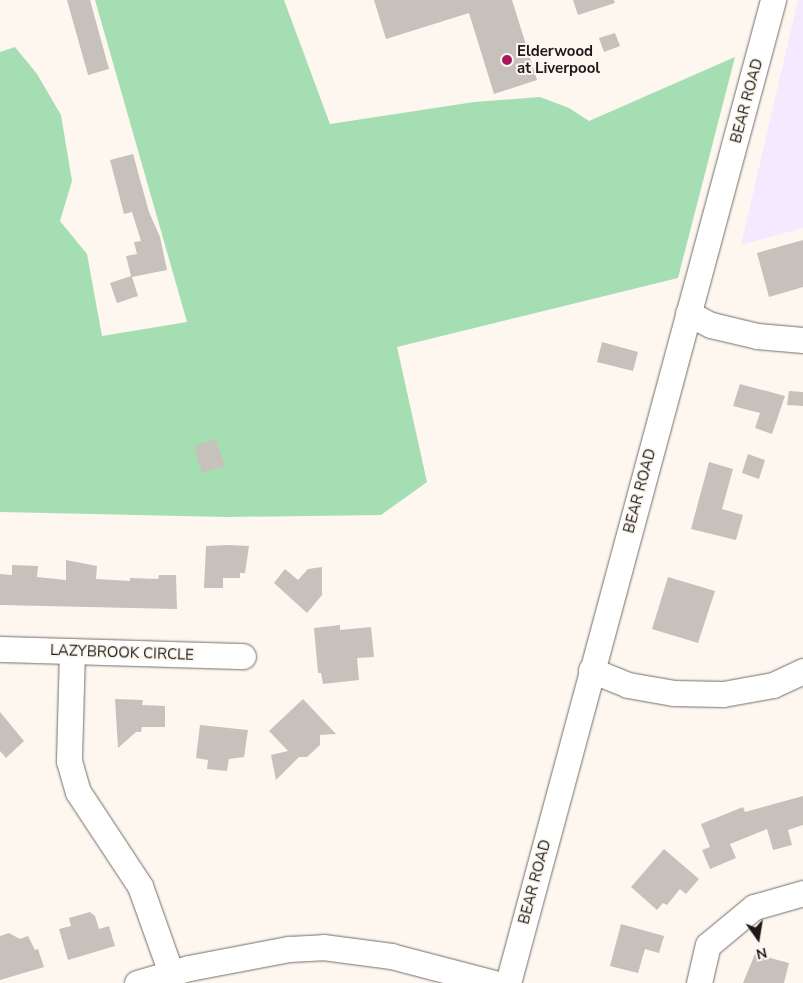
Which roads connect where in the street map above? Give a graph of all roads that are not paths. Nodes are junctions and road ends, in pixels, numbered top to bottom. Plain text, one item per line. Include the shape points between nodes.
1 (773, 0) edge
2 (688, 313) junction
3 (803, 340) edge
4 (0, 649) edge
5 (72, 652) junction
6 (243, 656) dead end
7 (591, 670) junction
8 (803, 670) edge
9 (803, 893) edge
10 (171, 972) junction
11 (137, 983) edge
12 (494, 983) edge
13 (508, 983) edge
14 (699, 983) edge

1 - 2 street, BEAR ROAD
2 - 3 street via 711,325 757,336
2 - 7 street, BEAR ROAD
4 - 5 street, LAZYBROOK CIRCLE
5 - 6 street, LAZYBROOK CIRCLE
5 - 10 street via 69,761 78,792 140,886
7 - 8 street via 628,685 674,693 724,694 773,685
7 - 13 street, BEAR ROAD
9 - 14 street via 754,907 708,944
10 - 11 street
10 - 12 street via 289,949 324,947 392,956

